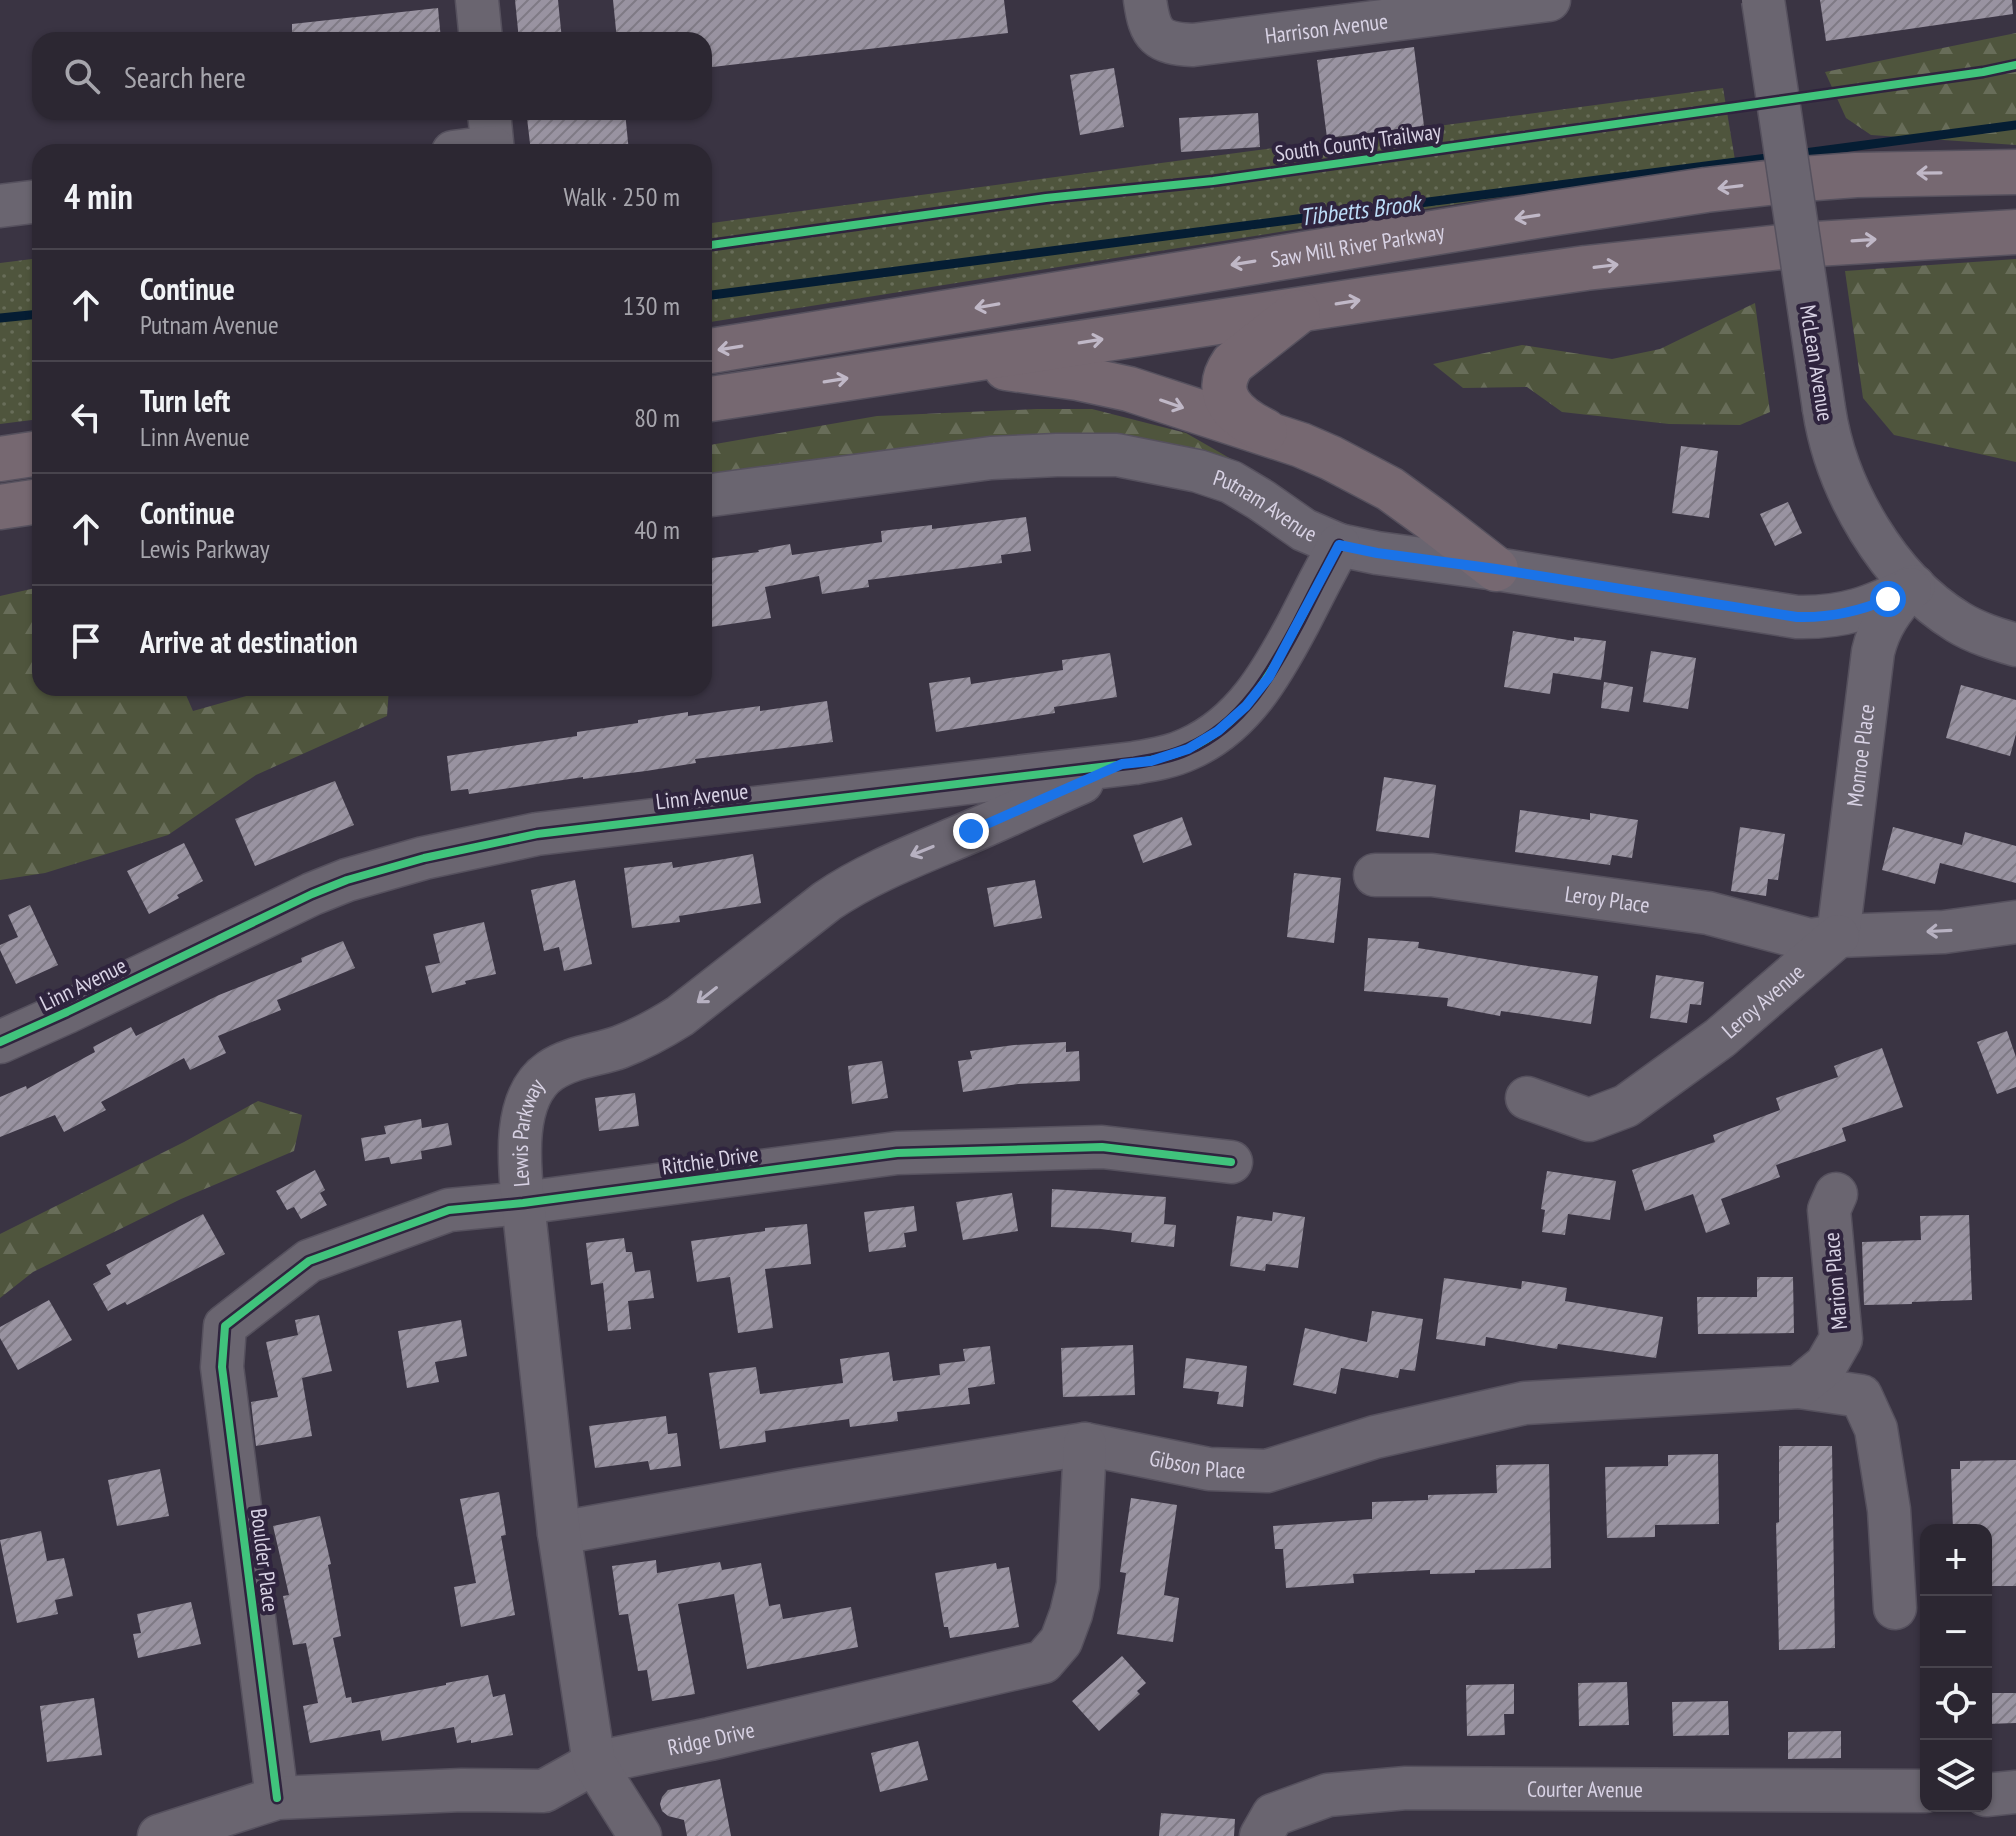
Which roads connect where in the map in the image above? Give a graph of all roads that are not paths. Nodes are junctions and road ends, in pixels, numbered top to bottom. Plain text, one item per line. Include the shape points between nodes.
1 (477, 0) edge
2 (1549, 0) edge
3 (1763, 0) edge
4 (1150, 16) edge
5 (480, 32) edge
6 (2016, 172) edge
7 (32, 202) edge
8 (0, 206) edge
9 (2016, 232) edge
10 (1301, 309) junction
11 (712, 351) edge
12 (959, 362) junction
13 (712, 399) edge
14 (1274, 436) junction
15 (32, 454) edge
16 (0, 459) edge
17 (712, 495) edge
18 (32, 502) edge
19 (0, 507) edge
20 (1339, 545) junction
21 (1496, 569) junction
22 (1914, 586) junction
23 (2016, 645) edge
24 (1122, 764) junction
25 (1375, 875) dead end
26 (2016, 922) edge
27 (1838, 936) junction
28 (0, 1042) edge
29 (1527, 1098) dead end
30 (1231, 1162) dead end
31 (1836, 1194) dead end
32 (523, 1203) junction
33 (225, 1326) joint
34 (1812, 1376) junction
35 (1085, 1444) junction
36 (559, 1533) junction
37 (1895, 1608) dead end
38 (594, 1763) junction
39 (1920, 1791) edge
40 (2016, 1792) edge
41 (1992, 1794) edge
42 (277, 1798) junction
43 (159, 1836) edge
44 (640, 1836) edge
45 (1261, 1836) edge

1 - 5 street
2 - 4 street, Harrison Avenue via 1193,45 1169,44
3 - 22 street, McLean Avenue, bridge via 1834,457 1853,503
6 -> 11 highway, Saw Mill River Parkway via 1856,175 1697,191
7 - 8 street
10 -> 9 highway via 1693,255
12 -> 10 highway
10 - 14 highway via 1241,356 1225,380 1233,410
13 -> 12 highway
12 -> 14 highway via 1129,389
14 - 21 highway via 1390,489
15 - 16 highway
17 - 20 street, Putnam Avenue via 991,458 1117,455 1231,482 1304,530
18 - 19 highway
20 - 21 street, Putnam Avenue
20 - 24 street, Linn Avenue via 1269,677 1246,706 1188,749
21 - 22 street, Putnam Avenue via 1797,617 1858,611
22 - 23 street, McLean Avenue via 1961,624
22 - 27 street, Monroe Place via 1887,616 1873,652
24 - 28 street, Linn Avenue via 567,830 424,858 312,894
24 -> 32 street, Lewis Parkway via 871,873 661,1028 550,1071 534,1090 523,1120
25 - 27 street, Leroy Place via 1432,875 1708,913 1810,940
26 -> 27 street via 1944,932
27 - 29 street, Leroy Avenue via 1720,1038 1626,1106 1589,1120
30 - 32 street, Ritchie Drive via 1102,1147 897,1153
31 - 34 street, Marion Place via 1829,1210 1841,1339
32 - 33 street, Ritchie Drive via 449,1210 309,1261
32 - 36 street, Lewis Parkway
33 - 42 street, Boulder Place via 222,1367
34 - 35 street, Gibson Place via 1525,1403 1375,1437 1267,1471 1209,1469
34 - 37 street, Gibson Place via 1861,1396 1876,1429 1889,1510
35 - 36 street, Gibson Place
35 - 38 street, Ridge Drive via 1078,1585 1061,1641 1043,1662
36 - 38 street, Lewis Parkway
38 - 42 street, Ridge Drive via 544,1791
38 - 44 street, Lewis Parkway
39 - 45 street, Courter Avenue via 1406,1788 1328,1795 1273,1815
40 - 41 street
42 - 43 street, Ridge Drive

